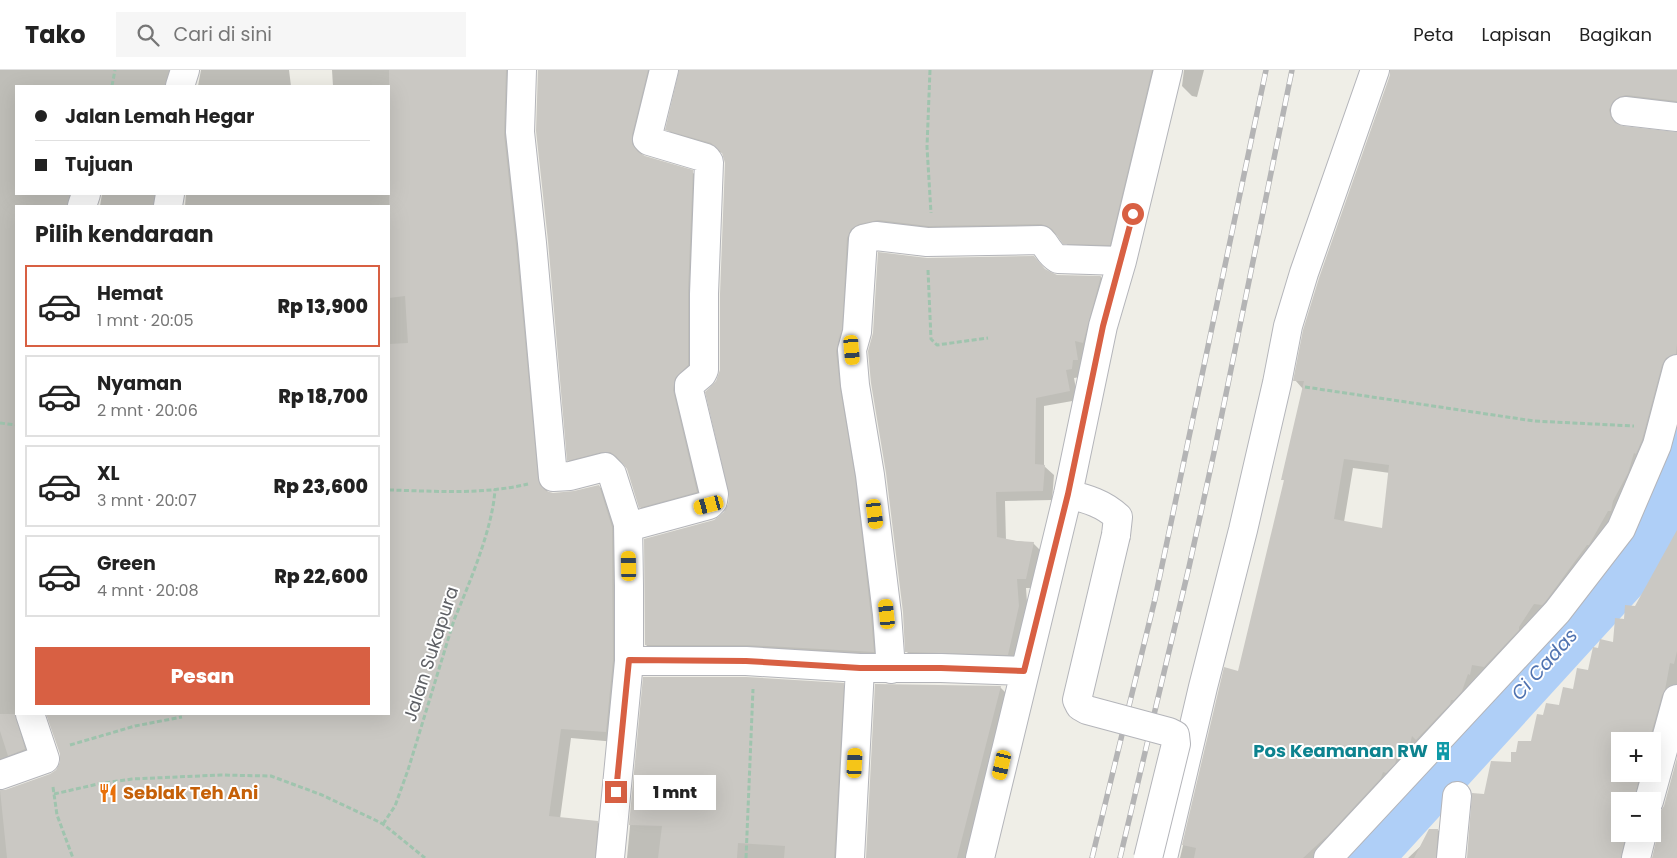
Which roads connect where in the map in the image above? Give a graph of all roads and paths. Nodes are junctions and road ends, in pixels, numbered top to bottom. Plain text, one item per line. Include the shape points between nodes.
1 (115, 70) edge
2 (185, 70) edge
3 (522, 70) edge
4 (664, 70) edge
5 (930, 70) edge
6 (1168, 70) edge
7 (1375, 70) edge
8 (112, 85) edge
9 (180, 85) edge
10 (1625, 111) dead end
11 (1677, 117) edge
12 (930, 241) junction
13 (1122, 261) junction
14 (988, 338) dead end
15 (1677, 368) edge
16 (1277, 383) junction
17 (0, 423) edge
18 (15, 425) edge
19 (1662, 428) junction
20 (390, 490) edge
21 (1068, 494) junction
22 (628, 527) junction
23 (629, 660) junction
24 (755, 661) junction
25 (860, 668) junction
26 (892, 668) junction
27 (1024, 671) junction
28 (1677, 699) edge
29 (30, 715) edge
30 (182, 717) dead end
31 (43, 753) junction
32 (0, 775) edge
33 (1651, 792) edge
34 (1457, 796) dead end
35 (384, 824) junction
36 (1640, 842) edge
37 (73, 858) edge
38 (425, 858) edge
39 (610, 858) edge
40 (746, 858) edge
41 (850, 858) edge
42 (980, 858) edge
43 (1148, 858) edge
44 (1163, 858) edge
45 (1328, 858) edge
46 (1451, 858) edge
47 (1636, 858) edge

1 - 8 path
2 - 9 street
3 - 22 street via 520,132 553,477 605,467 612,474
4 - 22 street via 648,139 706,158 709,162 704,370 689,385 689,390 714,494 709,505
5 - 12 path via 927,146
6 - 13 street
7 - 16 street via 1301,282
10 - 11 street
12 - 13 street via 1041,240 1050,255 1058,258
12 - 14 path via 931,339 937,345
12 - 26 street via 876,236 863,239 857,332 852,350
13 - 21 street via 1103,326
15 - 19 street
16 - 19 path via 1534,421
16 - 44 street
17 - 18 path
19 - 45 street via 1621,529 1558,612
20 - 35 path, Jalan Sukapura via 466,492 495,489 488,526 454,620 408,770 395,806
21 - 27 street
21 - 43 street, bridge via 1109,508 1118,518 1077,700 1087,710 1175,735 1176,744
22 - 23 street
23 - 24 street
23 - 39 street
24 - 25 street
24 - 40 path
25 - 26 street
25 - 41 street
26 - 27 street
27 - 42 street
28 - 33 street
29 - 31 street
30 - 31 path via 135,726
31 - 32 street via 45,759
34 - 46 street
35 - 37 path via 280,778 221,774 132,779 54,794 57,815
35 - 38 path
36 - 47 street

